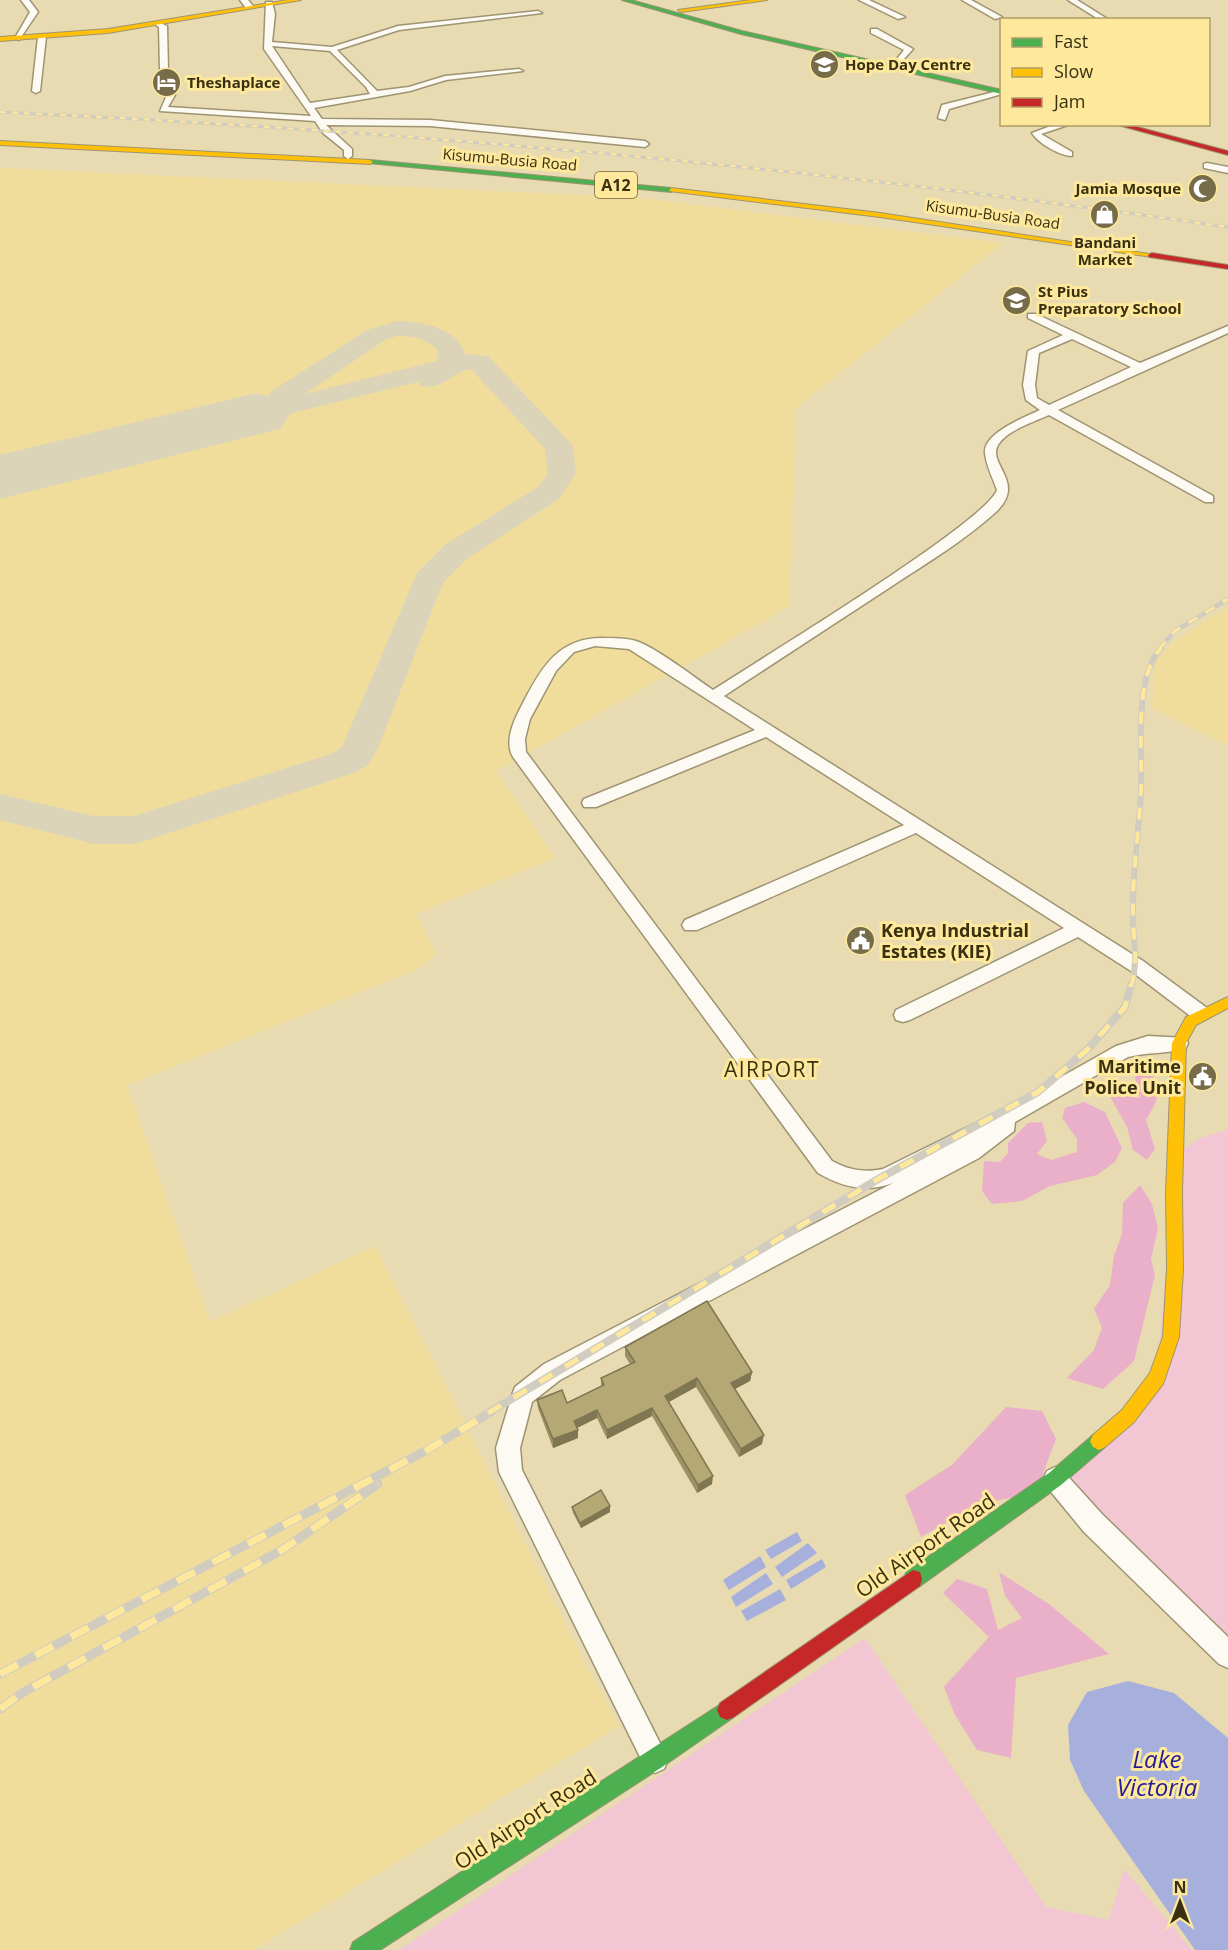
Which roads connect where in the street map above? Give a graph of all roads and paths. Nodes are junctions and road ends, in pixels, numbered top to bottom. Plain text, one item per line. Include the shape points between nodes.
1 (25, 0) edge
2 (298, 0) edge
3 (625, 0) edge
4 (764, 0) edge
5 (863, 0) edge
6 (966, 0) edge
7 (1072, 0) edge
8 (246, 3) edge
9 (269, 4) junction
10 (666, 11) junction
11 (538, 14) dead end
12 (998, 16) dead end
13 (901, 17) dead end
14 (1103, 18) edge
15 (158, 24) junction
16 (874, 31) dead end
17 (42, 37) junction
18 (19, 38) junction
19 (0, 39) edge
20 (270, 44) junction
21 (332, 49) junction
22 (892, 67) junction
23 (519, 71) dead end
24 (36, 91) dead end
25 (1000, 92) edge
26 (1000, 92) edge
27 (375, 94) junction
28 (307, 106) junction
29 (942, 118) dead end
30 (319, 121) junction
31 (1060, 126) edge
32 (1125, 126) edge
33 (0, 137) edge
34 (0, 143) edge
35 (645, 144) dead end
36 (1228, 153) edge
37 (1070, 154) dead end
38 (348, 156) junction
39 (1207, 166) dead end
40 (1228, 170) edge
41 (1228, 261) edge
42 (1228, 267) edge
43 (1032, 316) dead end
44 (1228, 329) edge
45 (1072, 335) junction
46 (1139, 367) junction
47 (1048, 410) junction
48 (1209, 499) dead end
49 (714, 696) junction
50 (766, 731) junction
51 (590, 803) dead end
52 (918, 826) junction
53 (691, 925) dead end
54 (1079, 929) junction
55 (1228, 1002) edge
56 (1200, 1013) junction
57 (903, 1015) dead end
58 (1179, 1043) junction
59 (1015, 1113) junction
60 (1055, 1479) junction
61 (1228, 1655) edge
62 (655, 1760) junction
63 (361, 1950) edge

1 - 18 street via 34,12
2 - 9 main road
3 - 10 main road
4 - 10 main road
5 - 13 street
6 - 12 street
7 - 14 street
8 - 9 main road
8 - 15 main road
9 - 20 street
10 - 22 main road
11 - 21 street via 417,25
15 - 17 main road
15 - 30 street via 163,26 164,70 171,95 163,109
16 - 22 street via 909,49
17 - 18 main road
17 - 24 street
18 - 19 main road
20 - 21 street
20 - 28 street via 273,57
21 - 27 street
22 - 25 main road
23 - 27 street via 446,78
26 - 29 street via 945,107
27 - 28 street
28 - 30 street
30 - 35 street via 430,123
30 - 38 street via 348,149
31 - 37 street via 1036,133
32 - 36 main road
33 - 38 main road, Kisumu-Busia Road / A12
34 - 42 main road, Kisumu-Busia Road / A12 via 297,157 651,188 1014,233
38 - 41 main road, Kisumu-Busia Road / A12 via 753,194 1020,228
39 - 40 street
43 - 45 street
44 - 46 street
45 - 46 street
45 - 47 street via 1038,348 1032,355 1032,400
46 - 47 street
47 - 48 street
47 - 49 street via 1005,432 992,445 1003,490 991,509 943,546
49 - 50 street
49 - 59 street via 633,645 610,641 584,643 552,662 520,728 518,753 825,1167 842,1178 863,1182 886,1177
50 - 51 street
50 - 52 street
52 - 53 street
52 - 54 street
54 - 56 street
54 - 57 street
55 - 56 main road, Old Airport Road
56 - 58 main road, Old Airport Road via 1183,1029
58 - 59 street via 1148,1044 1123,1051
58 - 60 main road, Old Airport Road via 1171,1337 1157,1378 1128,1416
59 - 62 street via 1006,1126 972,1152 552,1372 523,1395 508,1448 511,1472
60 - 61 street via 1108,1539
60 - 62 main road, Old Airport Road
62 - 63 main road, Old Airport Road

